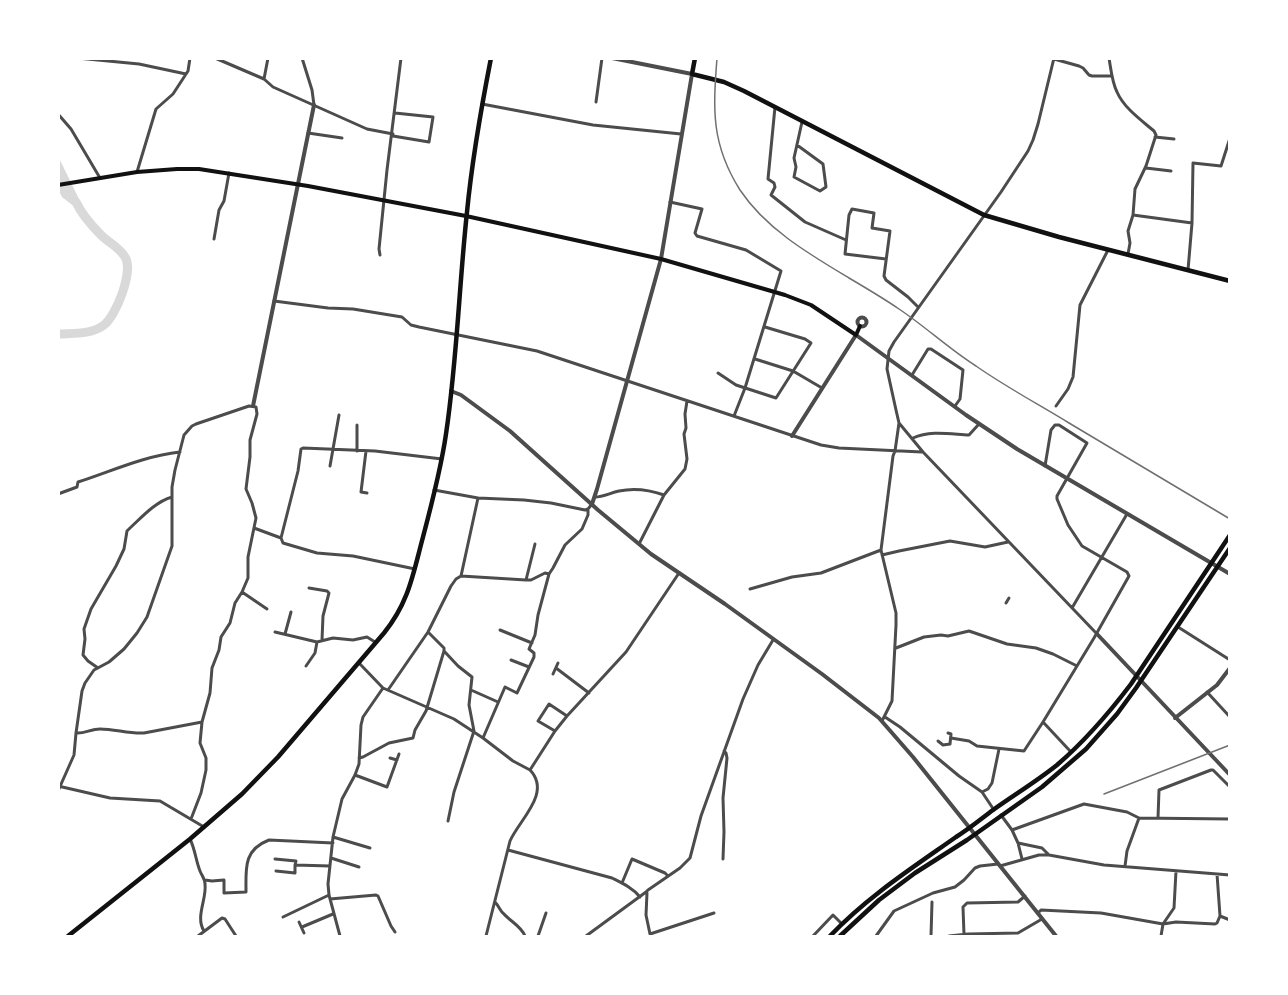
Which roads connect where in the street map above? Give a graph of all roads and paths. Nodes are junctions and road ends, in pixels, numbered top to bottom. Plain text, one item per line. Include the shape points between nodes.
1 (77, 58) edge
2 (138, 58) edge
3 (189, 58) edge
4 (215, 58) edge
5 (268, 58) edge
6 (302, 58) edge
7 (401, 58) edge
8 (491, 58) edge
9 (602, 58) edge
10 (612, 58) edge
11 (695, 58) edge
12 (1109, 58) edge
13 (1054, 59) edge
14 (139, 64) junction
15 (186, 74) junction
16 (692, 74) junction
17 (1112, 76) junction
18 (264, 79) junction
19 (596, 102) dead end
20 (482, 104) junction
21 (314, 105) junction
22 (775, 107) junction
23 (395, 113) junction
24 (58, 114) edge
25 (802, 122) junction
26 (308, 133) junction
27 (681, 134) junction
28 (393, 135) junction
29 (1155, 137) junction
30 (342, 138) dead end
31 (1230, 138) edge
32 (1174, 139) dead end
33 (797, 145) junction
34 (1145, 168) junction
35 (1171, 171) dead end
36 (137, 172) junction
37 (228, 173) junction
38 (98, 179) junction
39 (297, 184) junction
40 (58, 185) edge
41 (385, 201) junction
42 (670, 202) junction
43 (984, 214) junction
44 (1132, 215) junction
45 (466, 216) junction
46 (1192, 223) junction
47 (214, 239) dead end
48 (846, 240) junction
49 (1108, 250) junction
50 (380, 255) dead end
51 (1128, 255) junction
52 (661, 259) junction
53 (886, 259) junction
54 (1188, 271) junction
55 (1230, 281) edge
56 (774, 292) junction
57 (274, 301) junction
58 (918, 307) junction
59 (764, 326) junction
60 (860, 326) dead end
61 (456, 335) junction
62 (856, 335) junction
63 (888, 358) junction
64 (755, 359) junction
65 (793, 371) junction
66 (718, 373) dead end
67 (912, 375) junction
68 (627, 381) junction
69 (745, 388) junction
70 (822, 388) junction
71 (450, 391) junction
72 (687, 400) junction
73 (253, 406) junction
74 (955, 406) junction
75 (1056, 406) dead end
76 (339, 415) dead end
77 (734, 416) junction
78 (899, 423) junction
79 (980, 424) junction
80 (357, 425) dead end
81 (792, 436) junction
82 (912, 438) junction
83 (333, 449) junction
84 (357, 451) junction
85 (366, 451) junction
86 (895, 451) junction
87 (180, 452) junction
88 (923, 452) junction
89 (442, 459) junction
90 (330, 466) dead end
91 (1045, 466) junction
92 (1067, 478) junction
93 (434, 490) junction
94 (367, 493) dead end
95 (58, 494) edge
96 (664, 495) junction
97 (172, 497) junction
98 (595, 497) junction
99 (478, 498) junction
100 (592, 504) junction
101 (588, 509) junction
102 (1128, 514) junction
103 (254, 528) junction
104 (1230, 535) edge
105 (281, 538) junction
106 (1008, 542) junction
107 (639, 543) junction
108 (535, 544) dead end
109 (1230, 548) edge
110 (881, 550) junction
111 (882, 555) junction
112 (1101, 557) junction
113 (1211, 563) junction
114 (1218, 567) junction
115 (415, 569) junction
116 (679, 573) junction
117 (549, 574) junction
118 (1230, 574) edge
119 (461, 576) junction
120 (526, 580) junction
121 (309, 588) dead end
122 (750, 589) dead end
123 (242, 592) junction
124 (1009, 598) dead end
125 (1006, 603) dead end
126 (262, 606) junction
127 (1072, 608) junction
128 (267, 609) dead end
129 (259, 611) dead end
130 (291, 612) dead end
131 (1178, 627) junction
132 (500, 630) dead end
133 (275, 632) dead end
134 (428, 632) junction
135 (285, 634) junction
136 (1097, 634) junction
137 (774, 640) junction
138 (320, 641) junction
139 (375, 642) junction
140 (532, 643) junction
141 (896, 648) junction
142 (444, 651) junction
143 (511, 660) dead end
144 (1230, 660) edge
145 (358, 662) junction
146 (558, 663) dead end
147 (306, 666) dead end
148 (1077, 666) junction
149 (529, 667) junction
150 (98, 668) junction
151 (556, 668) junction
152 (1230, 668) edge
153 (553, 674) dead end
154 (1136, 676) junction
155 (1141, 681) junction
156 (383, 688) junction
157 (388, 690) junction
158 (471, 690) junction
159 (1207, 692) junction
160 (589, 693) junction
161 (498, 702) junction
162 (426, 707) junction
163 (567, 716) junction
164 (1230, 717) edge
165 (1176, 718) junction
166 (884, 719) junction
167 (202, 722) junction
168 (1043, 722) junction
169 (474, 731) junction
170 (555, 731) junction
171 (76, 733) junction
172 (948, 734) dead end
173 (483, 738) junction
174 (951, 738) junction
175 (938, 742) dead end
176 (999, 749) junction
177 (724, 750) junction
178 (1071, 752) junction
179 (399, 754) dead end
180 (360, 758) junction
181 (390, 758) dead end
182 (397, 760) junction
183 (530, 770) junction
184 (1230, 775) edge
185 (355, 776) junction
186 (1230, 787) edge
187 (59, 788) edge
188 (982, 792) junction
189 (994, 810) junction
190 (1000, 815) junction
191 (1139, 818) junction
192 (1158, 818) junction
193 (191, 819) junction
194 (1230, 819) edge
195 (448, 821) dead end
196 (205, 827) junction
197 (970, 827) junction
198 (1012, 830) junction
199 (976, 834) junction
200 (333, 837) junction
201 (190, 839) junction
202 (333, 843) junction
203 (1018, 843) junction
204 (370, 848) dead end
205 (508, 850) junction
206 (1049, 855) junction
207 (331, 858) junction
208 (275, 859) dead end
209 (1022, 859) junction
210 (723, 860) dead end
211 (296, 865) junction
212 (999, 865) junction
213 (330, 866) junction
214 (1125, 866) junction
215 (360, 867) dead end
216 (276, 871) dead end
217 (1176, 871) junction
218 (1217, 874) junction
219 (667, 875) junction
220 (1230, 876) edge
221 (205, 880) junction
222 (622, 883) junction
223 (646, 892) junction
224 (329, 897) junction
225 (640, 897) junction
226 (1025, 897) junction
227 (495, 902) junction
228 (932, 902) dead end
229 (546, 913) dead end
230 (714, 913) dead end
231 (1038, 913) junction
232 (333, 914) junction
233 (1220, 916) junction
234 (284, 917) dead end
235 (1042, 918) junction
236 (1230, 920) edge
237 (299, 922) dead end
238 (842, 924) junction
239 (1163, 924) junction
240 (302, 927) junction
241 (204, 931) junction
242 (395, 932) dead end
243 (304, 933) dead end
244 (966, 935) edge
245 (1003, 935) edge
246 (1018, 935) edge
247 (68, 936) edge
248 (198, 936) edge
249 (236, 936) edge
250 (339, 936) edge
251 (486, 936) edge
252 (525, 936) edge
253 (538, 936) edge
254 (586, 936) edge
255 (813, 936) edge
256 (830, 936) edge
257 (840, 936) edge
258 (876, 936) edge
259 (931, 936) edge
260 (949, 936) edge
261 (1056, 936) edge
262 (1161, 936) edge

1 - 14 street
2 - 14 street
3 - 15 street
4 - 18 street
5 - 18 street
6 - 21 street
7 - 23 street
8 - 20 main road
9 - 19 street
10 - 16 street
11 - 16 main road
12 - 17 street
13 - 17 street via 1079,66 1092,76
13 - 43 street via 1033,140
14 - 15 street
15 - 36 street via 156,109
16 - 22 main road via 733,86
16 - 27 street
17 - 29 street via 1118,96 1154,131
18 - 21 street
20 - 27 street via 593,125
20 - 45 main road
21 - 26 street
21 - 28 street via 367,129
22 - 25 main road
22 - 48 street via 768,178 775,187 771,195 805,222
23 - 28 street
23 - 28 street via 433,117 429,142
24 - 38 street via 81,144
25 - 33 street
25 - 43 main road
26 - 30 street
26 - 39 street
27 - 42 street
28 - 41 street
29 - 32 street
29 - 34 street
31 - 46 street via 1221,166 1193,162
33 - 33 street via 794,177 820,191 826,187 823,164
34 - 35 street
34 - 44 street via 1135,189
36 - 37 main road via 187,168
36 - 38 main road
37 - 39 main road
37 - 47 street
38 - 40 main road
39 - 41 main road
39 - 57 street
41 - 45 main road
41 - 50 street
42 - 52 street
42 - 56 street via 702,209 697,236 746,250 781,271
43 - 49 main road
43 - 58 street
44 - 46 street
44 - 51 street
45 - 52 main road
45 - 61 main road
46 - 54 street
48 - 53 street via 845,254
48 - 53 street via 852,209 874,213 872,228 891,231
49 - 51 main road
49 - 75 street via 1080,305 1073,377
51 - 54 main road
52 - 56 main road
52 - 68 street
53 - 58 street via 886,280
54 - 55 main road
56 - 59 street
56 - 62 main road via 811,305
57 - 61 street via 402,317 411,325
57 - 73 street
58 - 63 street
59 - 64 street
59 - 65 street via 811,343
60 - 62 main road
61 - 68 street via 537,351
61 - 71 main road
62 - 63 street
62 - 70 street
63 - 67 street
63 - 78 street
64 - 65 street
64 - 69 street
65 - 69 street via 776,398
65 - 70 street
66 - 69 street
67 - 74 street
67 - 74 street via 928,349 963,370 960,399
68 - 72 street
68 - 98 street
69 - 77 street
70 - 81 street
71 - 89 main road
71 - 100 street via 510,431
72 - 77 street
72 - 96 street via 685,470
73 - 87 street via 192,426
73 - 103 street via 257,409 246,489 255,513
74 - 79 street
76 - 83 street
77 - 81 street
78 - 82 street
78 - 86 street
79 - 82 street via 969,435 933,433
79 - 91 street
80 - 84 street
81 - 86 street via 828,446
82 - 88 street
83 - 84 street
83 - 90 street
83 - 105 street via 302,448
84 - 85 street
85 - 89 street
85 - 94 street via 359,491
86 - 88 street
86 - 110 street
87 - 95 street via 110,470
87 - 97 street
88 - 106 street
89 - 93 main road
91 - 92 street
91 - 92 street via 1051,430 1057,424 1087,443
92 - 102 street
92 - 112 street via 1057,498 1065,518 1082,546
93 - 99 street
93 - 115 main road
96 - 98 street via 630,490
96 - 107 street
97 - 150 street via 172,546 147,617 124,649
97 - 150 street via 150,509 127,531 124,549 91,609 84,629 83,655
98 - 100 street
99 - 101 street
99 - 119 street
100 - 101 street
100 - 107 street
101 - 117 street via 582,529 565,545
102 - 112 street
102 - 113 street
103 - 105 street
103 - 123 street via 248,557 249,578
104 - 113 main road
105 - 115 street via 283,543 317,553
106 - 111 street via 985,547 950,541
106 - 127 street
107 - 116 street
108 - 120 street
109 - 114 main road
110 - 111 street
110 - 122 street via 821,573
111 - 141 street via 896,613
112 - 127 street
112 - 136 street via 1129,576
113 - 114 street
113 - 154 main road
114 - 118 street
114 - 131 main road
115 - 139 main road via 403,606
116 - 137 street
116 - 160 street via 626,652
117 - 120 street
117 - 140 street
119 - 120 street
119 - 134 street via 451,585
121 - 138 street via 329,593
123 - 126 street
123 - 167 street via 212,668
124 - 125 street
126 - 128 street
126 - 129 street
127 - 136 street
130 - 135 street
131 - 144 street
131 - 155 main road
132 - 140 street
133 - 135 street
134 - 142 street
134 - 157 street
135 - 138 street
136 - 148 street
136 - 154 street
137 - 166 street
137 - 177 street via 752,678
138 - 139 street via 368,637
138 - 147 street
139 - 145 main road
140 - 149 street via 529,650 535,656
141 - 148 street via 924,637 969,631 1007,644 1042,650
141 - 166 street via 892,701
142 - 158 street via 472,677
142 - 162 street
143 - 149 street
145 - 156 street
145 - 196 main road via 264,773
146 - 151 street
148 - 168 street
149 - 161 street via 517,693 505,687
150 - 171 street via 83,687
151 - 153 street
151 - 160 street
152 - 159 street
154 - 155 street
154 - 178 main road
155 - 165 street
155 - 190 main road via 1086,749 1051,780
156 - 157 street
156 - 180 street via 363,717
157 - 162 street
158 - 161 street
158 - 169 street via 469,705
159 - 164 street
159 - 165 street
160 - 163 street
161 - 173 street
162 - 169 street
162 - 180 street via 412,739 389,743
163 - 170 street
163 - 170 street via 549,704 538,721
165 - 184 street
166 - 188 street via 900,727
166 - 197 street
167 - 171 street via 144,733 99,729
167 - 193 street via 200,743 206,770
168 - 176 street via 1024,751
168 - 178 street
169 - 173 street
169 - 195 street
170 - 183 street
171 - 187 street via 75,755
172 - 174 street
173 - 183 street
174 - 175 street via 950,744
174 - 176 street
176 - 188 street via 992,783
177 - 210 street via 727,758
177 - 219 street via 690,858
178 - 189 main road
179 - 182 street
180 - 185 street
181 - 182 street
182 - 185 street via 387,787
183 - 205 street via 537,779 537,797
185 - 200 street via 342,799
186 - 192 street via 1211,770 1159,790
187 - 193 street via 110,798 160,801
188 - 189 street
189 - 197 main road
190 - 198 street
190 - 199 main road
191 - 192 street
191 - 198 street via 1084,804
191 - 214 street
192 - 194 street
193 - 196 street
196 - 201 main road
197 - 199 street
197 - 238 main road via 889,884
198 - 203 street
199 - 212 street
199 - 257 main road via 915,873
200 - 202 street
200 - 204 street
201 - 221 street
201 - 247 main road
202 - 207 street
202 - 221 street via 264,842 247,861 246,892 224,893 224,880
203 - 206 street via 1042,848
203 - 209 street
205 - 222 street
205 - 227 street
206 - 209 street
206 - 214 street
207 - 213 street
207 - 215 street
208 - 211 street via 296,861
209 - 212 street
211 - 213 street
211 - 216 street via 295,873
212 - 226 street
212 - 258 street via 975,868 955,887 894,911
213 - 224 street
214 - 217 street
217 - 218 street
217 - 239 street via 1174,908
218 - 220 street
218 - 233 street
219 - 222 street via 632,860
219 - 223 street
221 - 241 street
222 - 225 street
223 - 225 street
223 - 230 street via 650,934
224 - 232 street
224 - 234 street
224 - 242 street via 378,896
225 - 254 street
226 - 231 street
226 - 244 street via 1018,902 967,903 963,907
227 - 251 street
227 - 252 street
228 - 259 street
229 - 253 street
231 - 235 street
231 - 239 street via 1101,913
232 - 240 street
232 - 250 street
233 - 236 street
233 - 239 street via 1215,924
235 - 246 street
235 - 261 street
237 - 240 street
238 - 255 street via 833,915
238 - 256 main road
239 - 262 street
240 - 243 street
241 - 248 street
241 - 249 street via 222,918
244 - 245 street
244 - 260 street
245 - 246 street

